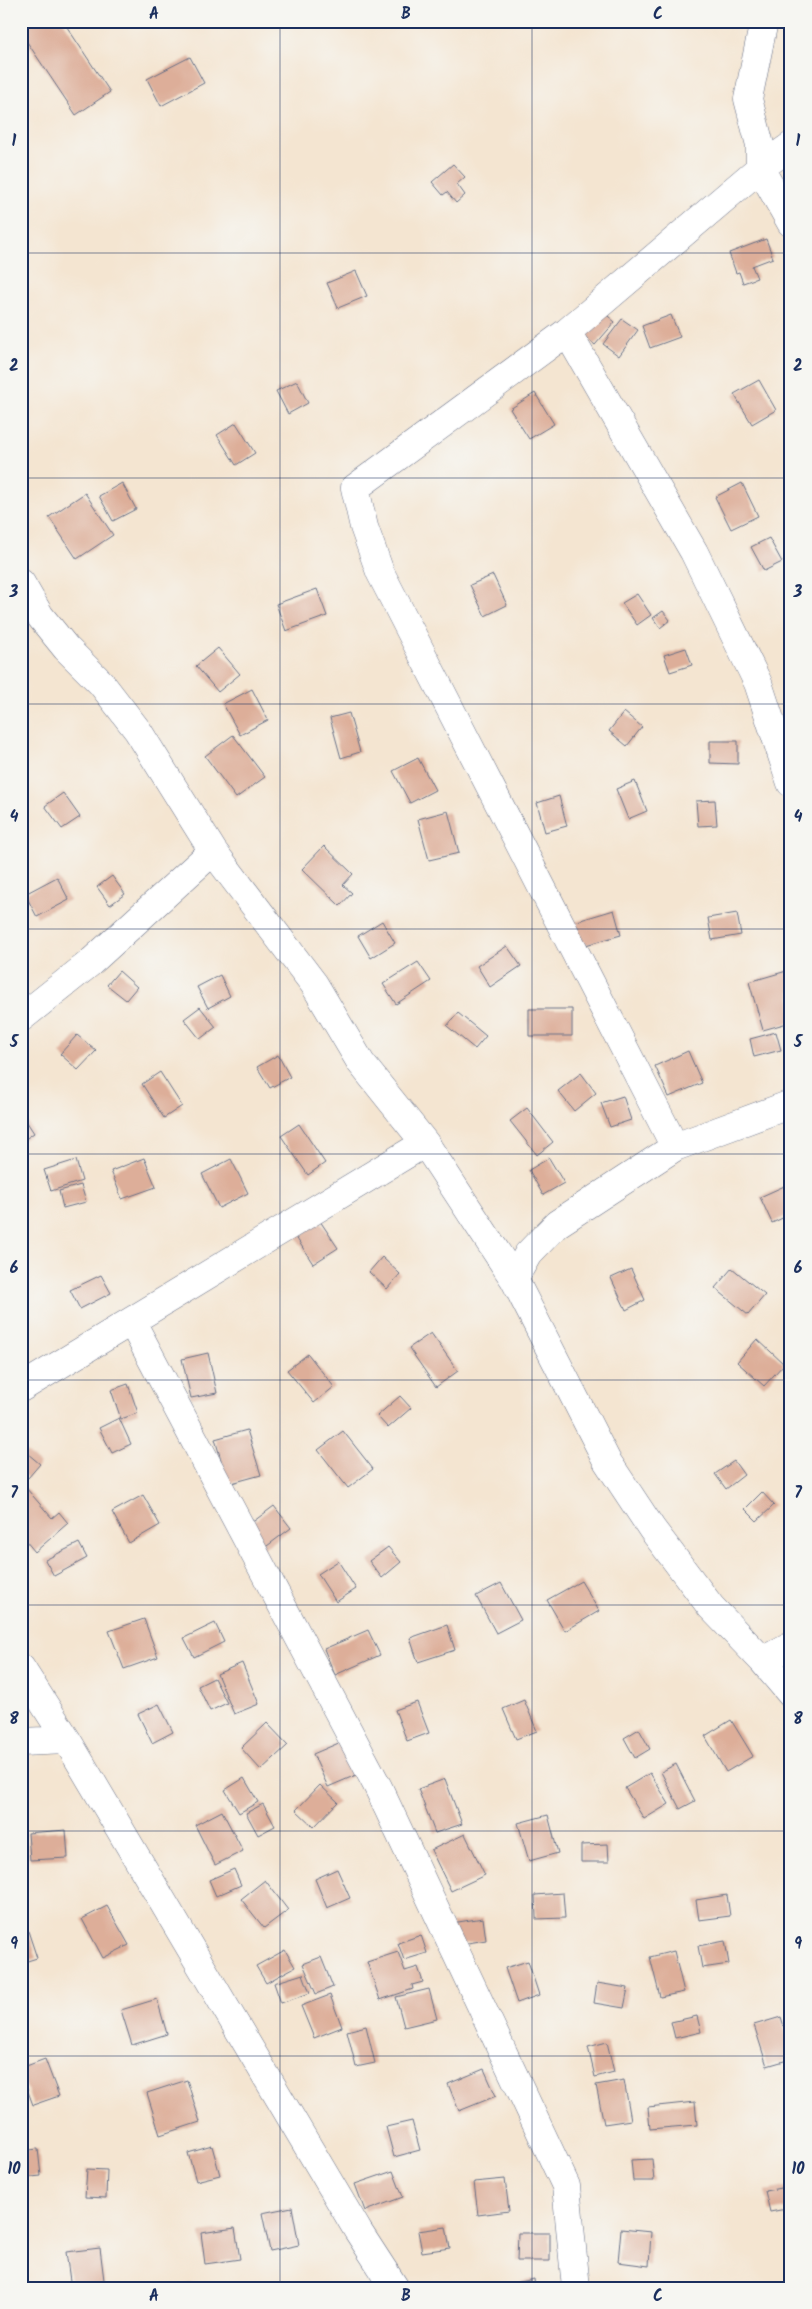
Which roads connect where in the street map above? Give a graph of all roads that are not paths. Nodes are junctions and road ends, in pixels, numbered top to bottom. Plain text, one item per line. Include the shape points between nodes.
1 (764, 21) edge
2 (791, 146) edge
3 (760, 168) junction
4 (791, 223) edge
5 (567, 332) junction
6 (21, 583) edge
7 (791, 783) edge
8 (213, 851) junction
9 (21, 1018) edge
10 (791, 1104) edge
11 (425, 1143) junction
12 (675, 1147) junction
13 (514, 1279) junction
14 (132, 1322) junction
15 (21, 1388) edge
16 (791, 1645) edge
17 (763, 1661) junction
18 (21, 1668) edge
19 (791, 1694) edge
20 (66, 1740) junction
21 (21, 1742) edge
22 (395, 2288) edge
23 (576, 2288) edge

1 - 3 street via 748,99 760,145
2 - 3 street
3 - 4 street
3 - 5 street
5 - 7 street via 703,570 758,682
5 - 12 street via 355,488 380,572
6 - 8 street via 40,616 101,683 138,731
8 - 9 street via 90,962
8 - 11 street via 314,984 361,1063
10 - 12 street
11 - 13 street
11 - 14 street
12 - 13 street via 557,1224 528,1254
13 - 17 street via 607,1461 652,1528 712,1607
14 - 15 street
14 - 23 street via 378,1786 566,2186
16 - 17 street
17 - 19 street
18 - 20 street
20 - 21 street
20 - 22 street

